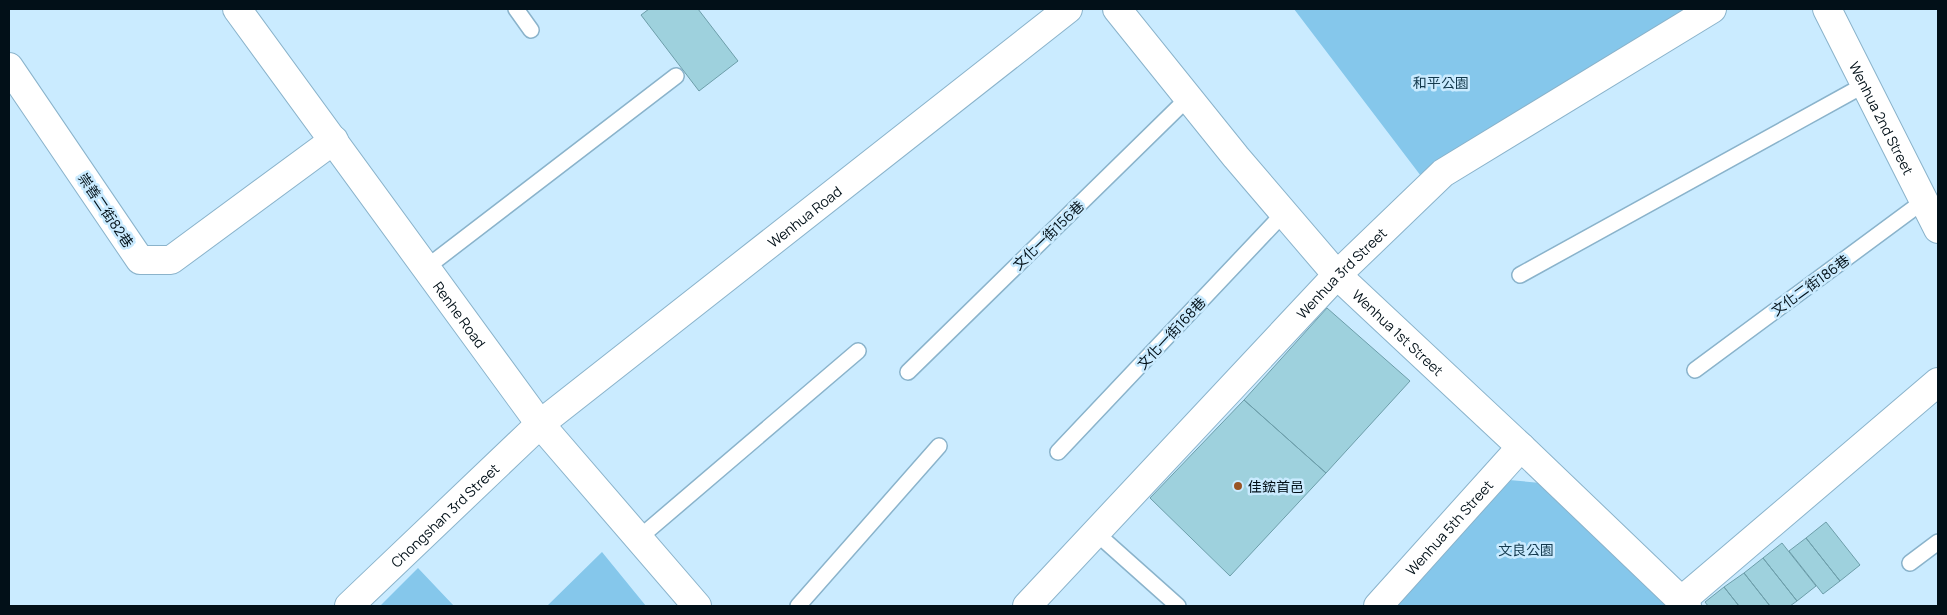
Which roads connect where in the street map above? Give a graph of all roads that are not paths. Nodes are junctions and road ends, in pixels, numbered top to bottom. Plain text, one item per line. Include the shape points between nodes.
1 (237, 9) edge
2 (516, 9) edge
3 (1068, 9) edge
4 (1117, 9) edge
5 (1712, 9) edge
6 (1827, 9) edge
7 (532, 30) dead end
8 (9, 67) edge
9 (676, 76) dead end
10 (1866, 84) junction
11 (1188, 98) junction
12 (334, 140) junction
13 (1925, 200) junction
14 (1283, 214) junction
15 (1938, 229) edge
16 (427, 267) junction
17 (1336, 275) junction
18 (1520, 275) dead end
19 (858, 351) dead end
20 (1695, 370) dead end
21 (908, 372) dead end
22 (1938, 382) edge
23 (540, 424) junction
24 (939, 446) dead end
25 (1522, 447) junction
26 (1058, 452) dead end
27 (1095, 532) junction
28 (638, 538) junction
29 (1938, 542) edge
30 (1910, 563) dead end
31 (1684, 604) edge
32 (349, 606) edge
33 (697, 606) edge
34 (798, 606) edge
35 (1027, 606) edge
36 (1178, 606) edge
37 (1378, 606) edge

1 - 12 street, Renhe Road
2 - 7 lane
3 - 23 street, Wenhua Road
4 - 11 street, Wenhua 1st Street
5 - 17 street, Wenhua 3rd Street via 1444,173
6 - 10 street, Wenhua 2nd Street
8 - 12 street, 崇善二街82巷 via 140,260 171,260
9 - 16 lane
10 - 13 street, Wenhua 2nd Street
10 - 18 lane
11 - 14 street, Wenhua 1st Street
11 - 21 lane, 文化一街156巷
12 - 16 street, Renhe Road
13 - 15 street, Wenhua 2nd Street
13 - 20 lane, 文化二街186巷
14 - 17 street, Wenhua 1st Street
14 - 26 lane, 文化一街168巷
16 - 23 street, Renhe Road
17 - 25 street, Wenhua 1st Street
17 - 27 street, Wenhua 3rd Street
19 - 28 lane
22 - 31 street
23 - 28 street, Renhe Road
23 - 32 street, Chongshan 3rd Street
24 - 34 lane
25 - 31 street, Wenhua 1st Street
25 - 37 street, Wenhua 5th Street
27 - 35 street, Wenhua 3rd Street
27 - 36 lane
28 - 33 street, Renhe Road
29 - 30 lane

